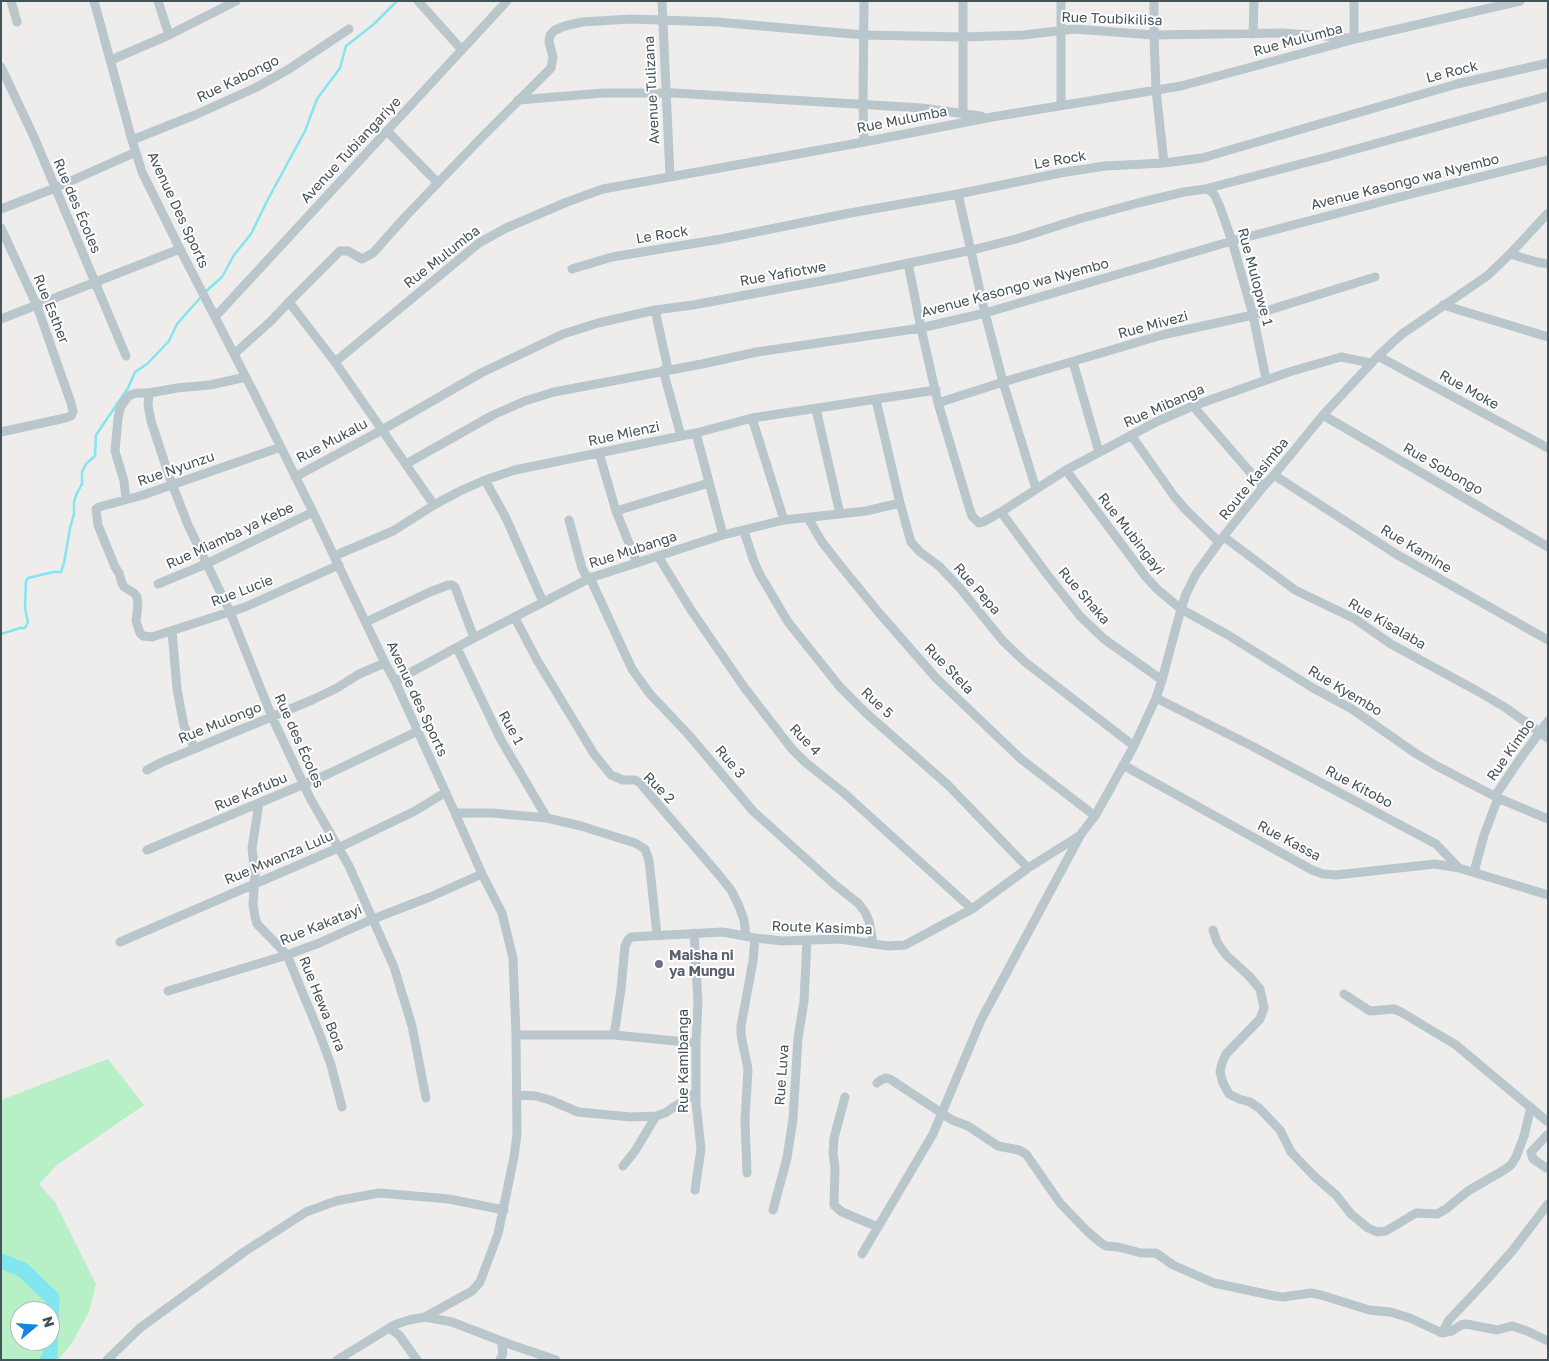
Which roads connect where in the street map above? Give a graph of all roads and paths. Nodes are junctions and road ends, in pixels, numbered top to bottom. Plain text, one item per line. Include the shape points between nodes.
1 (11, 1) edge
2 (94, 1) edge
3 (158, 1) edge
4 (236, 1) edge
5 (418, 1) edge
6 (507, 1) edge
7 (662, 1) edge
8 (864, 1) edge
9 (963, 1) edge
10 (1061, 1) edge
11 (1154, 1) edge
12 (1254, 1) edge
13 (1354, 1) edge
14 (1520, 1) edge
15 (1499, 4) edge
16 (662, 20) junction
17 (17, 22) dead end
18 (349, 29) dead end
19 (1060, 30) junction
20 (1253, 34) junction
21 (169, 35) junction
22 (864, 35) junction
23 (1154, 35) junction
24 (962, 37) junction
25 (1356, 38) junction
26 (462, 50) junction
27 (111, 60) junction
28 (1548, 63) edge
29 (1, 67) edge
30 (1156, 90) junction
31 (665, 93) junction
32 (1548, 96) edge
33 (518, 100) junction
34 (863, 105) junction
35 (1061, 105) junction
36 (963, 114) junction
37 (992, 117) junction
38 (387, 131) junction
39 (132, 140) junction
40 (864, 142) junction
41 (136, 152) junction
42 (1548, 160) edge
43 (1164, 164) junction
44 (670, 176) junction
45 (438, 183) junction
46 (55, 188) junction
47 (1205, 189) junction
48 (958, 194) junction
49 (1, 209) edge
50 (1548, 213) edge
51 (1, 228) edge
52 (1232, 241) junction
53 (180, 249) junction
54 (972, 250) junction
55 (1510, 254) junction
56 (908, 263) junction
57 (1548, 264) edge
58 (572, 269) dead end
59 (1375, 277) dead end
60 (94, 282) junction
61 (204, 295) joint
62 (288, 302) junction
63 (1444, 305) junction
64 (37, 306) junction
65 (654, 310) junction
66 (985, 313) junction
67 (1252, 315) junction
68 (215, 317) junction
69 (1, 319) edge
70 (921, 328) junction
71 (1548, 337) edge
72 (234, 354) junction
73 (126, 356) dead end
74 (1378, 356) junction
75 (335, 362) junction
76 (1073, 362) junction
77 (1371, 363) junction
78 (666, 370) junction
79 (246, 377) junction
80 (1266, 380) junction
81 (1003, 382) junction
82 (936, 390) junction
83 (149, 393) junction
84 (876, 400) junction
85 (938, 403) junction
86 (1193, 406) junction
87 (816, 409) junction
88 (1324, 415) junction
89 (752, 418) junction
90 (382, 430) junction
91 (1, 432) edge
92 (696, 432) junction
93 (1132, 434) junction
94 (681, 436) junction
95 (281, 448) junction
96 (1548, 448) edge
97 (1099, 452) junction
98 (599, 453) junction
99 (406, 464) junction
100 (1066, 470) junction
101 (1274, 475) junction
102 (295, 477) junction
103 (486, 480) junction
104 (709, 483) junction
105 (173, 485) junction
106 (1263, 487) junction
107 (1036, 489) junction
108 (126, 499) junction
109 (900, 503) junction
110 (434, 505) junction
111 (616, 511) junction
112 (313, 512) junction
113 (1002, 512) junction
114 (840, 514) junction
115 (808, 518) junction
116 (569, 520) dead end
117 (784, 520) junction
118 (744, 531) junction
119 (723, 535) junction
120 (1221, 540) junction
121 (1548, 547) edge
122 (334, 556) junction
123 (658, 556) junction
124 (637, 563) junction
125 (206, 564) junction
126 (339, 565) junction
127 (590, 578) junction
128 (158, 584) dead end
129 (543, 602) junction
130 (1181, 609) junction
131 (230, 612) junction
132 (515, 618) junction
133 (366, 622) junction
134 (172, 631) junction
135 (152, 637) joint
136 (474, 638) junction
137 (1548, 640) edge
138 (457, 648) junction
139 (385, 663) junction
140 (1162, 680) junction
141 (395, 681) junction
142 (1156, 698) junction
143 (272, 717) junction
144 (1548, 721) edge
145 (418, 731) junction
146 (1540, 731) junction
147 (1548, 738) edge
148 (1134, 746) junction
149 (195, 749) junction
150 (1123, 765) junction
151 (147, 770) dead end
152 (304, 784) junction
153 (446, 792) junction
154 (1497, 797) junction
155 (259, 803) junction
156 (455, 813) junction
157 (1095, 816) junction
158 (547, 818) junction
159 (1548, 819) edge
160 (1081, 834) junction
161 (338, 848) junction
162 (147, 850) dead end
163 (1028, 868) junction
164 (1459, 868) junction
165 (1474, 872) junction
166 (482, 874) junction
167 (255, 883) junction
168 (1548, 895) edge
169 (972, 909) junction
170 (373, 919) junction
171 (1213, 930) dead end
172 (694, 933) junction
173 (657, 935) junction
174 (746, 936) junction
175 (755, 938) junction
176 (806, 940) junction
177 (120, 942) dead end
178 (872, 943) junction
179 (287, 955) junction
180 (168, 992) dead end
181 (1344, 994) dead end
182 (516, 1035) junction
183 (614, 1035) junction
184 (696, 1043) junction
185 (878, 1083) dead end
186 (696, 1092) junction
187 (517, 1095) junction
188 (845, 1097) dead end
189 (426, 1098) dead end
190 (342, 1107) dead end
191 (1531, 1107) junction
192 (943, 1113) junction
193 (656, 1116) junction
194 (1548, 1122) edge
195 (1548, 1134) edge
196 (623, 1166) dead end
197 (1548, 1170) edge
198 (747, 1173) dead end
199 (695, 1190) dead end
200 (1548, 1204) edge
201 (504, 1210) junction
202 (773, 1210) dead end
203 (878, 1227) junction
204 (862, 1254) dead end
205 (425, 1317) junction
206 (390, 1328) junction
207 (1442, 1333) junction
208 (501, 1341) junction
209 (1548, 1341) edge
210 (350, 1356) edge
211 (107, 1360) edge
212 (337, 1360) edge
213 (417, 1360) edge
214 (500, 1360) edge
215 (556, 1360) edge

1 - 17 street
2 - 27 street, Avenue des Sports
3 - 21 street
4 - 21 street
5 - 26 street
6 - 26 street, Avenue Tubiangariye
7 - 16 street, Avenue Tulizana
8 - 22 street
9 - 24 street
10 - 19 street
11 - 23 street
12 - 20 street
13 - 25 street
14 - 15 street, Rue Mulumba
15 - 25 street, Rue Mulumba
16 - 22 street, Rue Toubikilisa
16 - 31 street, Avenue Tulizana
16 - 33 street, Rue Toubikilisa via 582,22 555,30 549,42 553,57 551,68
18 - 39 street, Rue Kabongo via 255,88
19 - 23 street, Rue Toubikilisa
19 - 24 street, Rue Toubikilisa
19 - 35 street
20 - 23 street, Rue Toubikilisa
20 - 25 street, Rue Toubikilisa
21 - 27 street
22 - 24 street, Rue Toubikilisa
22 - 34 street
23 - 30 street
24 - 36 street
25 - 30 street, Rue Mulumba
26 - 38 street, Avenue Tubiangariye
27 - 39 street, Avenue des Sports
28 - 43 street, Le Rock via 1457,84 1202,158
29 - 46 street, Rue des Écoles
30 - 35 street, Rue Mulumba
30 - 43 street
31 - 33 street via 604,93
31 - 34 street
31 - 44 street, Avenue Tulizana
32 - 47 street, Rue Yafiotwe
33 - 45 street
34 - 36 street
34 - 40 street
35 - 37 street, Rue Mulumba
36 - 37 street
37 - 40 street, Rue Mulumba
38 - 45 street
38 - 68 street, Avenue Tubiangariye
39 - 41 street, Avenue Des Sports
40 - 44 street, Rue Mulumba
41 - 46 street
41 - 53 street, Avenue Des Sports via 142,172
42 - 52 street, Avenue Kasongo wa Nyembo
43 - 48 street, Le Rock via 1105,166
44 - 75 street, Rue Mulumba via 603,189 479,242
45 - 62 street via 373,253 362,258 340,251
46 - 49 street
46 - 60 street, Rue des Écoles
47 - 52 street, Rue Mulopwe 1 via 1214,196
47 - 54 street, Rue Yafiotwe via 1079,219
48 - 54 street
48 - 58 street, Le Rock via 612,257
50 - 55 street, Route Kasimba
51 - 64 street, Rue Esther
52 - 66 street, Avenue Kasongo wa Nyembo
52 - 67 street, Rue Mulopwe 1
53 - 60 street
53 - 61 street, Avenue Des Sports
54 - 56 street, Rue Yafiotwe
54 - 66 street
55 - 57 street
55 - 63 street, Route Kasimba via 1487,276
56 - 65 street, Rue Yafiotwe
56 - 70 street
59 - 67 street, Rue Mivezi
60 - 64 street
60 - 73 street, Rue des Écoles
61 - 68 street, Avenue des Sports
62 - 72 street
62 - 75 street
63 - 71 street
63 - 74 street, Route Kasimba via 1402,334
64 - 69 street
64 - 91 street, Rue Esther via 73,411 66,418
65 - 78 street
65 - 90 street, Rue Yafiotwe via 564,334 482,373
66 - 70 street, Avenue Kasongo wa Nyembo
66 - 81 street
67 - 76 street, Rue Mivezi via 1162,335
67 - 80 street, Rue Mulopwe 1
68 - 72 street, Avenue des Sports
70 - 78 street, Avenue Kasongo wa Nyembo via 757,352
70 - 82 street
72 - 79 street, Avenue des Sports
74 - 77 street, Route Kasimba
74 - 96 street, Rue Moke
75 - 90 street
76 - 81 street, Rue Mivezi
76 - 97 street
77 - 80 street, Rue Mibanga via 1341,357
77 - 88 street, Route Kasimba
78 - 94 street
78 - 99 street, Avenue Kasongo wa Nyembo via 554,392 525,401 493,415
79 - 83 street
79 - 95 street, Avenue des Sports
80 - 86 street, Rue Mibanga
81 - 85 street, Rue Mivezi
81 - 107 street
82 - 84 street, Rue Mienzi
82 - 85 street
83 - 105 street, Rue des Écoles via 151,421
83 - 108 street via 130,395 120,408 116,451
84 - 87 street, Rue Mienzi
84 - 109 street, Rue Pepa
85 - 113 street, Rue Mibanga via 975,521 983,522
86 - 93 street, Rue Mibanga
86 - 106 street
87 - 89 street, Rue Mienzi
87 - 114 street
88 - 101 street, Route Kasimba
88 - 121 street, Rue Sobongo
89 - 92 street, Rue Mienzi
89 - 117 street
90 - 99 street
90 - 102 street, Rue Mukalu
92 - 94 street, Rue Mienzi
92 - 104 street
93 - 97 street, Rue Mibanga
93 - 120 street, Rue Kisalaba via 1174,496
94 - 98 street, Rue Mienzi
95 - 102 street, Avenue des Sports
95 - 105 street, Rue Nyunzu
97 - 100 street, Rue Mibanga
98 - 103 street, Rue Mienzi via 515,470
98 - 111 street
99 - 110 street
100 - 107 street, Rue Mibanga
100 - 130 street, Rue Mubingayi via 1146,576
101 - 106 street, Route Kasimba
101 - 137 street, Rue Kamine via 1396,554
102 - 112 street, Avenue des Sports
103 - 110 street, Rue Mienzi
103 - 129 street
104 - 111 street
104 - 119 street
105 - 108 street, Rue Nyunzu
105 - 125 street, Rue des Écoles
106 - 120 street, Route Kasimba
107 - 113 street, Rue Mibanga
108 - 135 street, Rue Nyunzu via 96,509 98,526 124,587 137,597 136,620 140,633
109 - 114 street, Rue Mubanga
109 - 148 street, Rue Pepa via 911,542 959,587 1003,641 1024,662
110 - 122 street, Rue Mienzi via 393,531
111 - 124 street
112 - 122 street, Avenue des Sports
112 - 125 street, Rue Miamba ya Kebe
113 - 140 street, Rue Shaka via 1080,616 1104,639
114 - 115 street, Rue Mubanga
115 - 117 street, Rue Mubanga
115 - 157 street, Rue Stela via 840,565 936,678 1021,759
116 - 127 street, Rue 3 via 582,568
117 - 118 street, Rue Mubanga
118 - 119 street, Rue Mubanga
118 - 163 street, Rue 5 via 759,573 788,622 840,687 948,785
119 - 123 street, Rue Mubanga
120 - 130 street, Route Kasimba via 1196,574
120 - 146 street, Rue Kisalaba via 1295,590 1355,620
122 - 126 street, Avenue des Sports
123 - 124 street, Rue Mubanga
123 - 169 street, Rue 4 via 738,680 792,749
124 - 127 street, Rue Mubanga
125 - 128 street, Rue Miamba ya Kebe
125 - 131 street, Rue des Écoles
126 - 131 street, Rue Lucie
126 - 133 street, Avenue des Sports
127 - 129 street, Rue Mubanga
127 - 178 street, Rue 3 via 632,669 650,694 753,811 858,903 869,921
129 - 132 street, Rue Mubanga
130 - 140 street, Route Kasimba
130 - 154 street, Rue Kyembo via 1352,709 1415,753
131 - 134 street, Rue Lucie
131 - 143 street, Rue des Écoles
132 - 136 street, Rue Mubanga
132 - 174 street, Rue 2 via 594,754 611,775 640,783 719,875 739,906
133 - 136 street via 452,585
133 - 139 street, Avenue des Sports
134 - 135 street, Rue Lucie
134 - 149 street via 184,726
136 - 138 street, Rue Mubanga
138 - 141 street, Rue Mubanga
138 - 158 street, Rue 1 via 501,740
139 - 141 street, Avenue des Sports
139 - 143 street, Rue Mulongo
140 - 142 street, Route Kasimba
141 - 145 street, Avenue des Sports
142 - 148 street, Route Kasimba
142 - 164 street, Rue Kitobo via 1436,844
143 - 149 street, Rue Mulongo
143 - 152 street, Rue des Écoles
144 - 146 street, Rue Kimbo
145 - 152 street, Rue Kafubu
145 - 153 street, Avenue des Sports
146 - 147 street, Rue Kisalaba
146 - 154 street, Rue Kimbo
148 - 150 street, Route Kasimba
149 - 151 street, Rue Mulongo
150 - 157 street, Route Kasimba
150 - 164 street, Rue Kassa via 1324,874 1435,864
152 - 155 street, Rue Kafubu
152 - 161 street, Rue des Écoles
153 - 156 street, Avenue des Sports
153 - 161 street, Rue Mwanza Lulu via 416,811
154 - 159 street, Rue Kimbo
154 - 165 street
155 - 162 street, Rue Kafubu
155 - 167 street, Rue Hewa Bora via 252,848
156 - 158 street
156 - 166 street, Avenue des Sports
157 - 160 street, Route Kasimba
158 - 173 street via 635,842 645,849 650,860
160 - 163 street, Route Kasimba
160 - 192 street, Route Kasimba via 980,1024
161 - 167 street, Rue Mwanza Lulu
161 - 170 street, Rue des Écoles
163 - 169 street, Route Kasimba
164 - 165 street
165 - 168 street
166 - 170 street, Rue Kakatayi
166 - 182 street, Avenue des Sports via 502,913 513,958
167 - 177 street, Rue Mwanza Lulu
167 - 179 street, Rue Hewa Bora via 253,904 257,924
169 - 178 street, Route Kasimba via 905,945
170 - 179 street, Rue Kakatayi
170 - 189 street, Rue des Écoles via 394,967 412,1026
171 - 191 street via 1226,955 1260,989 1264,1008 1260,1019 1226,1054 1220,1072 1223,1083 1229,1094 1260,1108 1280,1130 1291,1152 1368,1228 1386,1231 1416,1212 1437,1214 1468,1190 1511,1165 1524,1136
172 - 173 street, Route Kasimba
172 - 174 street, Route Kasimba via 723,932
172 - 184 street, Rue Kamibanga via 698,1002
173 - 183 street, Route Kasimba via 628,940
174 - 175 street, Route Kasimba
175 - 176 street, Route Kasimba
175 - 198 street via 741,1026 748,1069
176 - 178 street, Route Kasimba via 840,939
176 - 202 street, Rue Luva via 793,1119 787,1158
179 - 180 street, Rue Kakatayi
179 - 190 street, Rue Hewa Bora via 323,1042
181 - 191 street via 1370,1011 1401,1012 1456,1045
182 - 183 street
182 - 187 street, Avenue des Sports
183 - 184 street
184 - 186 street, Rue Kamibanga
185 - 192 street via 890,1079
186 - 193 street via 666,1113
186 - 199 street, Rue Kamibanga via 701,1149
187 - 193 street via 536,1096 578,1112 631,1118
187 - 201 street, Avenue des Sports via 517,1134
188 - 203 street via 832,1153 836,1181 834,1204 842,1212
191 - 194 street
192 - 203 street, Route Kasimba
192 - 207 street via 998,1146 1026,1154 1060,1203 1106,1246 1159,1254 1173,1265 1214,1282 1275,1296 1321,1295 1369,1310 1410,1318
193 - 196 street
195 - 197 street via 1531,1152 1533,1159
200 - 207 street via 1513,1250 1449,1320
201 - 205 street, Avenue des Sports via 498,1234 476,1287
201 - 211 street via 449,1199 379,1192 336,1201 306,1212 244,1252 140,1328
203 - 204 street, Route Kasimba
205 - 206 street
205 - 208 street via 452,1322
206 - 210 street
206 - 213 street
207 - 209 street via 1468,1323 1497,1330 1512,1326
208 - 214 street via 503,1353
208 - 215 street
210 - 212 street

